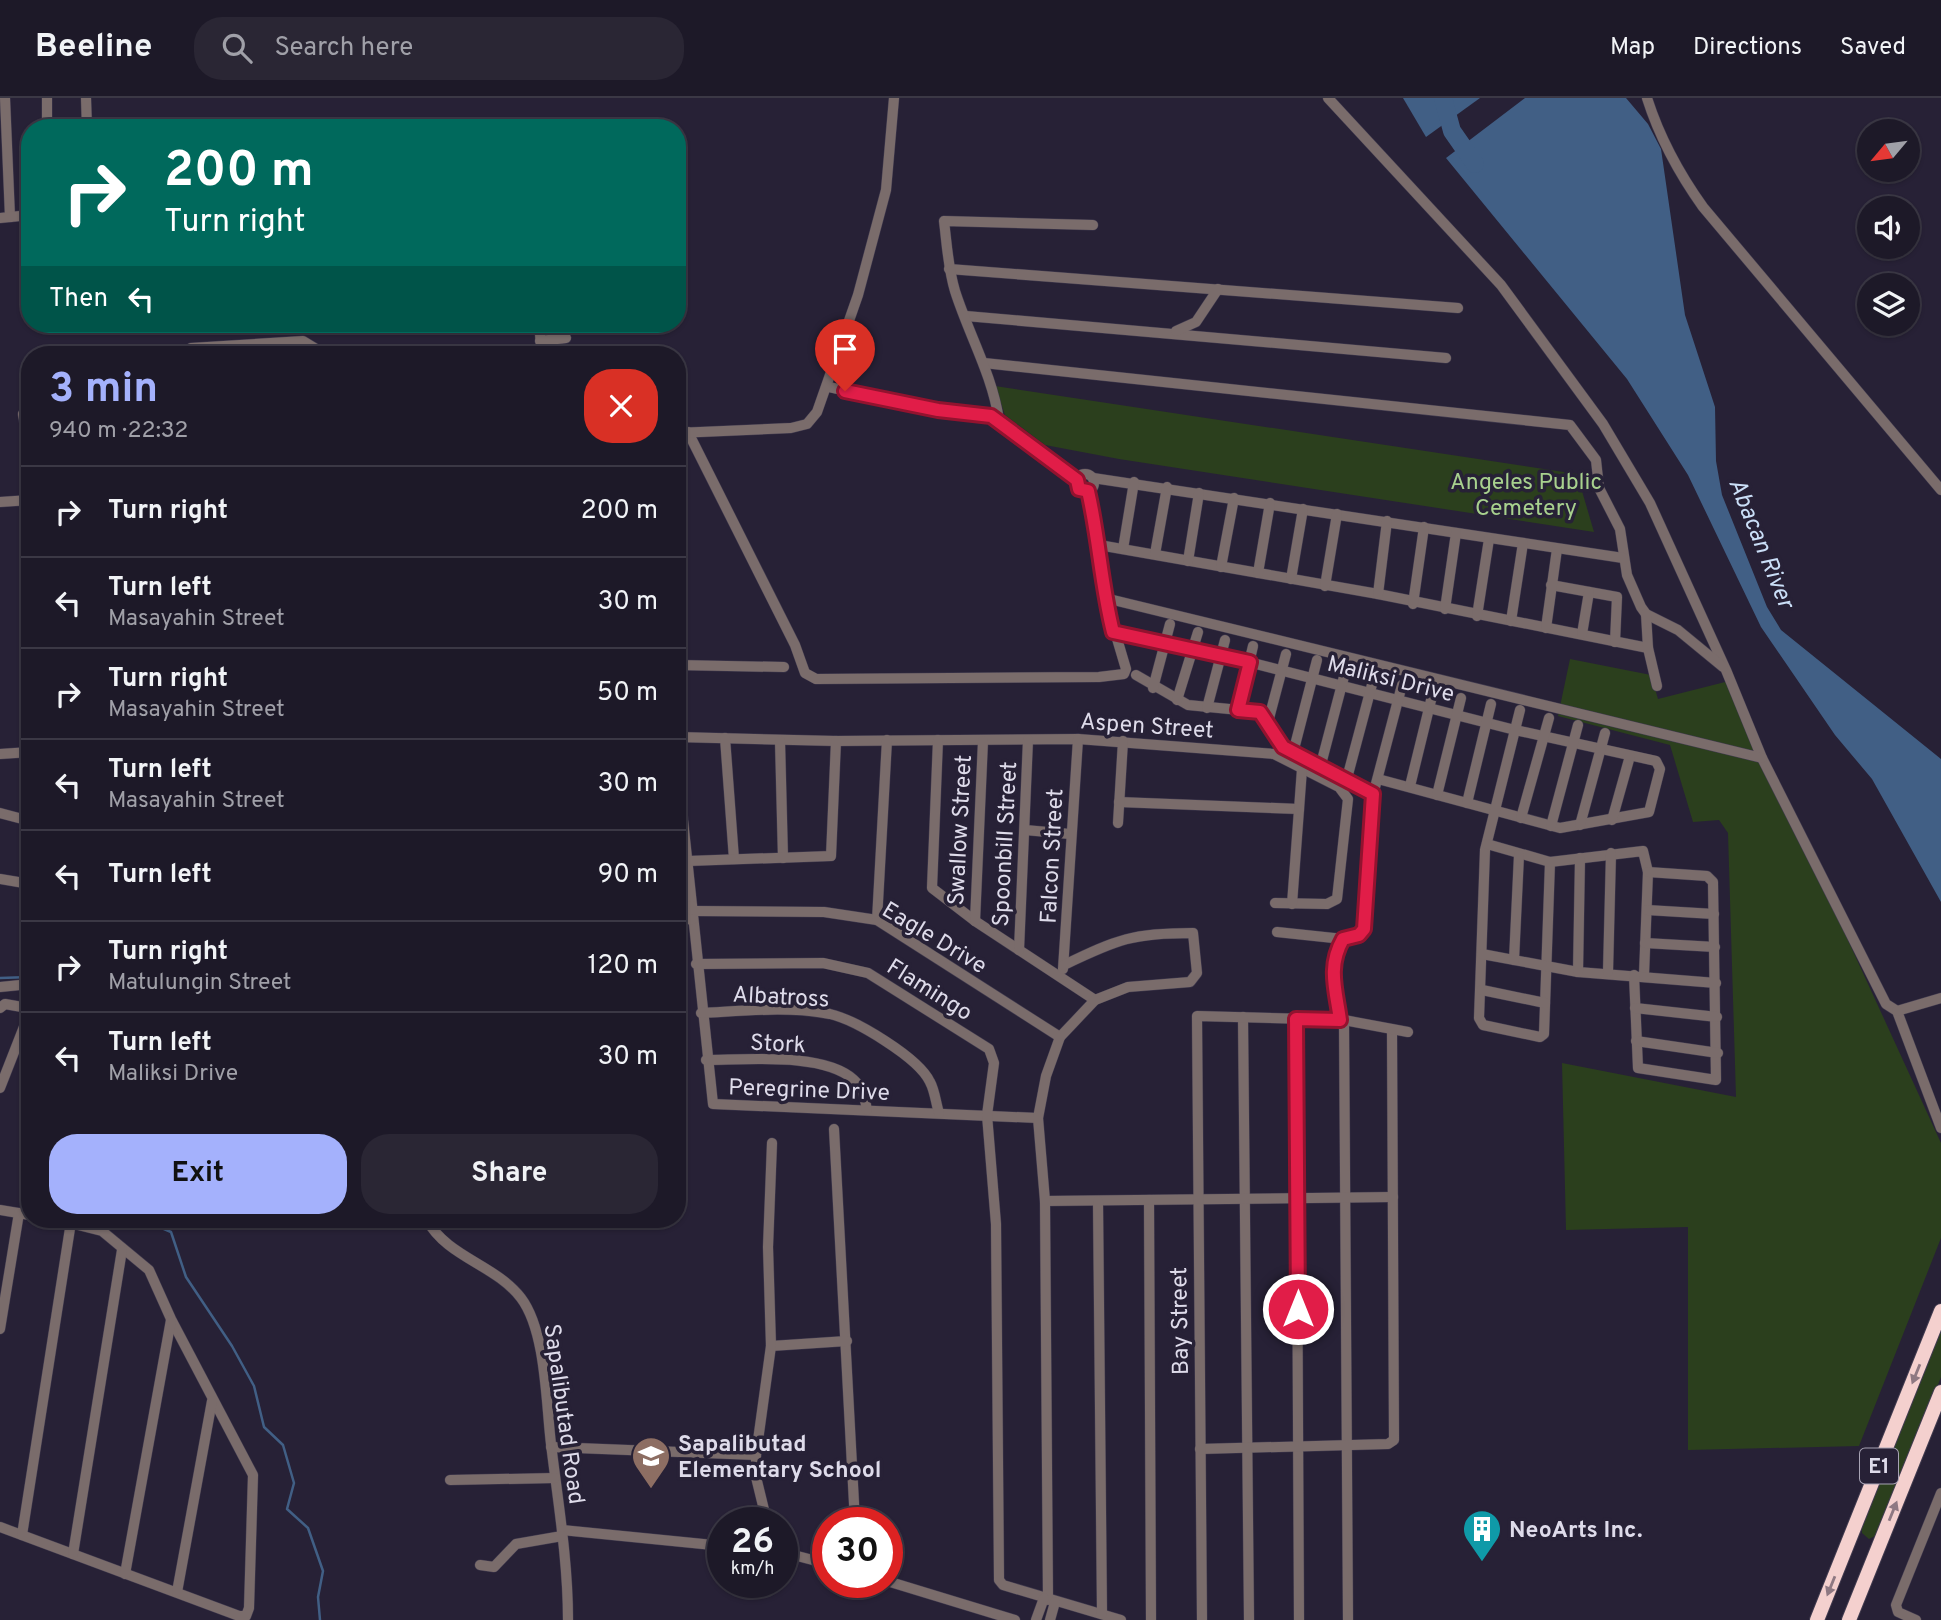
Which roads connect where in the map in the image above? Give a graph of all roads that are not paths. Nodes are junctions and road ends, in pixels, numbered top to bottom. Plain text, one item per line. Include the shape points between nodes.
1 (5, 98) edge
2 (47, 98) edge
3 (86, 98) edge
4 (894, 98) edge
5 (1328, 98) edge
6 (1647, 98) edge
7 (47, 119) edge
8 (87, 119) edge
9 (5, 217) edge
10 (1093, 225) dead end
11 (949, 269) junction
12 (1218, 289) junction
13 (1458, 308) dead end
14 (966, 316) junction
15 (540, 333) edge
16 (1168, 333) junction
17 (566, 338) dead end
18 (540, 341) junction
19 (223, 346) edge
20 (311, 346) edge
21 (541, 346) edge
22 (1446, 358) dead end
23 (984, 363) junction
24 (829, 387) junction
25 (999, 420) junction
26 (686, 432) edge
27 (686, 438) edge
28 (1093, 478) junction
29 (1077, 480) junction
30 (1134, 482) junction
31 (1167, 487) junction
32 (1941, 490) edge
33 (1088, 491) junction
34 (1199, 493) junction
35 (1234, 498) junction
36 (21, 501) edge
37 (0, 502) edge
38 (1270, 503) junction
39 (1303, 509) junction
40 (1337, 514) junction
41 (1387, 521) junction
42 (1424, 527) junction
43 (1456, 533) junction
44 (1489, 539) junction
45 (1523, 543) junction
46 (1099, 545) junction
47 (1123, 549) junction
48 (1557, 549) junction
49 (1155, 554) junction
50 (1623, 558) junction
51 (1188, 561) junction
52 (1221, 567) junction
53 (1258, 573) junction
54 (1291, 579) junction
55 (1551, 585) junction
56 (1325, 586) junction
57 (1589, 592) junction
58 (1378, 594) junction
59 (1105, 598) junction
60 (1413, 604) junction
61 (1445, 609) junction
62 (1646, 614) junction
63 (1477, 616) junction
64 (1511, 621) junction
65 (1170, 624) dead end
66 (1546, 628) junction
67 (1113, 632) junction
68 (1198, 632) dead end
69 (1582, 634) junction
70 (1225, 640) dead end
71 (1166, 642) junction
72 (1615, 642) junction
73 (1253, 646) dead end
74 (1193, 649) junction
75 (1648, 649) junction
76 (1286, 654) dead end
77 (1221, 655) junction
78 (1317, 660) dead end
79 (1250, 662) junction
80 (686, 665) edge
81 (783, 667) dead end
82 (1282, 669) junction
83 (1346, 669) dead end
84 (1726, 670) junction
85 (1136, 676) dead end
86 (1374, 677) dead end
87 (1313, 678) junction
88 (1402, 685) dead end
89 (1342, 686) junction
90 (1657, 686) dead end
91 (1153, 688) junction
92 (1433, 692) dead end
93 (1370, 693) junction
94 (1461, 698) dead end
95 (1177, 700) junction
96 (1398, 700) junction
97 (1490, 704) dead end
98 (1207, 708) junction
99 (1429, 708) junction
100 (1238, 710) junction
101 (1520, 710) dead end
102 (1457, 715) junction
103 (1549, 718) dead end
104 (1268, 722) junction
105 (1486, 723) junction
106 (1578, 725) dead end
107 (1515, 730) junction
108 (1605, 733) dead end
109 (1544, 736) junction
110 (686, 737) edge
111 (725, 738) junction
112 (1078, 739) junction
113 (887, 740) junction
114 (938, 740) junction
115 (1028, 740) junction
116 (780, 741) junction
117 (836, 741) junction
118 (983, 741) junction
119 (1123, 741) junction
120 (1573, 743) junction
121 (1601, 749) junction
122 (21, 753) edge
123 (1293, 753) junction
124 (0, 754) edge
125 (1630, 756) junction
126 (1762, 758) junction
127 (1320, 768) junction
128 (1302, 769) junction
129 (1378, 779) junction
130 (1346, 782) junction
131 (1409, 786) junction
132 (1373, 794) junction
133 (1437, 795) junction
134 (1119, 802) junction
135 (1467, 803) junction
136 (1299, 809) junction
137 (1495, 812) junction
138 (0, 813) edge
139 (1521, 818) junction
140 (21, 819) edge
141 (1612, 820) junction
142 (1118, 823) dead end
143 (1580, 825) junction
144 (1551, 826) junction
145 (1025, 830) junction
146 (1070, 834) junction
147 (686, 843) edge
148 (1487, 844) junction
149 (1611, 853) junction
150 (1519, 855) junction
151 (1580, 858) junction
152 (734, 859) junction
153 (783, 859) junction
154 (688, 861) junction
155 (1550, 862) junction
156 (1648, 872) junction
157 (0, 879) edge
158 (21, 882) edge
159 (1275, 903) dead end
160 (1292, 904) junction
161 (686, 910) edge
162 (1647, 910) junction
163 (693, 912) junction
164 (1714, 914) junction
165 (686, 916) edge
166 (877, 920) junction
167 (975, 921) junction
168 (1278, 932) dead end
169 (1343, 939) junction
170 (1645, 943) junction
171 (1715, 947) junction
172 (1018, 950) junction
173 (1482, 954) junction
174 (1514, 960) junction
175 (696, 964) junction
176 (1546, 967) junction
177 (1063, 971) junction
178 (1578, 972) junction
179 (1608, 972) junction
180 (1639, 975) junction
181 (1716, 983) junction
182 (21, 985) edge
183 (0, 987) edge
184 (1482, 990) junction
185 (1941, 998) edge
186 (1095, 1000) junction
187 (1545, 1003) junction
188 (21, 1007) edge
189 (0, 1008) edge
190 (1635, 1008) junction
191 (1897, 1011) junction
192 (701, 1013) junction
193 (1243, 1017) junction
194 (1717, 1017) junction
195 (1296, 1019) junction
196 (1342, 1020) junction
197 (1392, 1030) junction
198 (1408, 1032) dead end
199 (21, 1034) edge
200 (1060, 1037) junction
201 (1636, 1041) junction
202 (1718, 1053) junction
203 (706, 1060) junction
204 (0, 1088) edge
205 (867, 1110) junction
206 (939, 1113) junction
207 (987, 1115) junction
208 (1038, 1118) junction
209 (1941, 1128) edge
210 (834, 1129) dead end
211 (772, 1143) dead end
212 (1393, 1197) junction
213 (1298, 1198) junction
214 (1346, 1198) junction
215 (1245, 1199) junction
216 (1149, 1200) junction
217 (1198, 1200) junction
218 (1045, 1201) junction
219 (1098, 1201) junction
220 (0, 1210) edge
221 (21, 1214) edge
222 (21, 1228) edge
223 (70, 1228) edge
224 (92, 1228) edge
225 (433, 1228) edge
226 (122, 1250) junction
227 (1941, 1311) edge
228 (171, 1319) junction
229 (0, 1329) edge
230 (847, 1341) junction
231 (771, 1346) junction
232 (1941, 1392) edge
233 (212, 1400) junction
234 (1346, 1446) junction
235 (551, 1447) junction
236 (1297, 1447) junction
237 (1247, 1448) junction
238 (1200, 1449) junction
239 (756, 1455) junction
240 (555, 1478) junction
241 (450, 1479) dead end
242 (1941, 1493) edge
243 (763, 1507) edge
244 (854, 1507) edge
245 (0, 1527) edge
246 (562, 1533) junction
247 (22, 1535) junction
248 (707, 1545) edge
249 (73, 1554) junction
250 (480, 1565) dead end
251 (125, 1574) junction
252 (903, 1586) edge
253 (177, 1592) junction
254 (1049, 1600) junction
255 (1102, 1614) junction
256 (568, 1620) edge
257 (1015, 1620) edge
258 (1036, 1620) edge
259 (1050, 1620) edge
260 (1121, 1620) edge
261 (1151, 1620) edge
262 (1202, 1620) edge
263 (1249, 1620) edge
264 (1299, 1620) edge
265 (1348, 1620) edge
266 (1817, 1620) edge
267 (1849, 1620) edge
268 (1916, 1620) edge

1 - 9 street
2 - 7 street
3 - 8 street
4 - 24 street via 886,190
5 - 84 street via 1501,285 1604,424 1650,503
6 - 32 street via 1676,169 1703,207
10 - 11 street via 944,221
11 - 12 street
11 - 14 street
12 - 13 street
12 - 16 street via 1196,322
14 - 16 street
14 - 23 street
15 - 18 street
16 - 22 street
17 - 18 street
18 - 21 street
19 - 20 street via 303,341
23 - 25 street
23 - 50 street via 1570,425 1596,460 1599,488 1620,529
24 - 25 street
24 - 26 street via 807,424
25 - 29 street
27 - 67 street via 810,678 1119,676 1126,669
28 - 29 street via 1085,474
28 - 30 street
28 - 33 street
29 - 33 street via 1079,489
30 - 31 street
30 - 47 street
31 - 34 street
31 - 49 street
33 - 46 street
34 - 35 street
34 - 51 street
35 - 38 street
35 - 52 street
36 - 37 street
38 - 39 street
38 - 53 street
39 - 40 street
39 - 54 street
40 - 41 street
40 - 56 street
41 - 42 street
41 - 58 street
42 - 43 street
42 - 60 street
43 - 44 street
43 - 61 street
44 - 45 street
44 - 63 street
45 - 48 street
45 - 64 street
46 - 47 street
46 - 59 street
47 - 49 street
48 - 50 street
48 - 55 street
49 - 51 street
50 - 62 street
51 - 52 street
52 - 53 street
53 - 54 street
54 - 56 street
55 - 57 street
55 - 66 street
56 - 58 street
57 - 69 street
57 - 72 street via 1615,594 1619,600
58 - 60 street
59 - 67 street
59 - 126 street
60 - 61 street
61 - 63 street
62 - 75 street
62 - 84 street via 1678,630
63 - 64 street
64 - 66 street
65 - 71 street
66 - 69 street
67 - 71 street, Maliksi Drive
68 - 74 street
69 - 72 street
70 - 77 street
71 - 74 street, Maliksi Drive
71 - 91 street
72 - 75 street
73 - 79 street
74 - 77 street, Maliksi Drive
74 - 95 street
75 - 90 street
76 - 82 street
77 - 79 street, Maliksi Drive
77 - 98 street
78 - 87 street
79 - 82 street, Maliksi Drive
79 - 100 street
80 - 81 street
82 - 87 street, Maliksi Drive
82 - 104 street
83 - 89 street
84 - 126 street
85 - 91 street
86 - 93 street
87 - 89 street, Maliksi Drive
87 - 123 street
88 - 96 street
89 - 93 street, Maliksi Drive
89 - 127 street
91 - 95 street
92 - 99 street
93 - 96 street, Maliksi Drive
93 - 130 street
94 - 102 street
95 - 98 street
96 - 99 street, Maliksi Drive
96 - 129 street
97 - 105 street
98 - 100 street
99 - 102 street, Maliksi Drive
99 - 131 street
100 - 104 street via 1260,712
101 - 107 street
102 - 105 street, Maliksi Drive
102 - 133 street
103 - 109 street
104 - 123 street via 1280,744
105 - 107 street, Maliksi Drive
105 - 135 street
106 - 120 street
107 - 109 street, Maliksi Drive
107 - 137 street
108 - 121 street
109 - 120 street, Maliksi Drive
109 - 139 street
110 - 111 street
111 - 116 street
111 - 152 street
112 - 115 street, Aspen Street
112 - 119 street, Aspen Street
112 - 146 street, Falcon Street
113 - 114 street
113 - 117 street
113 - 166 street
114 - 118 street
114 - 167 street via 931,883 935,893
115 - 118 street
115 - 145 street, Spoonbill Street
116 - 117 street
116 - 153 street
117 - 153 street via 833,852 828,858
118 - 167 street, Swallow Street
119 - 128 street, Aspen Street via 1274,754
119 - 134 street
120 - 121 street, Maliksi Drive
120 - 144 street
121 - 125 street, Maliksi Drive
121 - 143 street
122 - 124 street
123 - 127 street
125 - 141 street
125 - 141 street, Maliksi Drive via 1659,765 1649,812
126 - 191 street via 1886,1004
127 - 130 street
128 - 136 street
128 - 160 street, Aspen Street via 1339,787 1348,799 1337,899 1327,904
129 - 131 street
129 - 132 street
130 - 132 street
131 - 133 street
132 - 169 street via 1364,929
133 - 135 street
134 - 136 street
134 - 142 street
135 - 137 street
136 - 160 street
137 - 139 street
137 - 148 street
138 - 140 street
139 - 144 street
141 - 143 street
143 - 144 street
145 - 146 street
145 - 172 street, Spoonbill Street
146 - 177 street, Falcon Street
147 - 154 street, Peregrine Drive
148 - 150 street
148 - 173 street
149 - 151 street
149 - 156 street via 1640,849
149 - 179 street
150 - 155 street
150 - 174 street
151 - 155 street
151 - 178 street
152 - 153 street
152 - 154 street
154 - 163 street, Peregrine Drive
155 - 176 street
156 - 162 street
156 - 164 street via 1711,878
157 - 158 street
159 - 160 street
161 - 163 street
162 - 164 street
162 - 170 street
163 - 165 street
163 - 166 street, Eagle Drive via 824,912
163 - 175 street, Peregrine Drive
164 - 171 street
166 - 200 street, Eagle Drive
167 - 172 street
168 - 169 street
169 - 196 street via 1333,968
170 - 171 street
170 - 180 street
171 - 181 street
172 - 177 street
173 - 174 street
173 - 184 street
174 - 176 street
175 - 192 street, Peregrine Drive
175 - 207 street, Flamingo via 822,963 868,973 989,1049 994,1063
176 - 178 street
176 - 187 street
177 - 186 street
177 - 186 street via 1112,941 1144,933 1193,933 1195,978 1190,982 1128,987
178 - 179 street
179 - 180 street
180 - 181 street
180 - 190 street
181 - 194 street
182 - 183 street
184 - 187 street
184 - 187 street via 1479,1018 1483,1025 1539,1037 1544,1034
185 - 191 street
186 - 200 street
188 - 189 street via 5,1004
190 - 194 street
190 - 201 street
191 - 209 street
192 - 203 street, Peregrine Drive
192 - 206 street, Albatross via 831,1014 917,1064 931,1083
193 - 195 street
193 - 215 street
193 - 217 street, Bay Street via 1203,1014 1195,1022
194 - 202 street
195 - 196 street
195 - 213 street
196 - 197 street
196 - 214 street
197 - 198 street
197 - 212 street
199 - 204 street
200 - 208 street
201 - 202 street
201 - 202 street via 1638,1068 1714,1080 1718,1078
203 - 205 street, Stork via 799,1060 834,1069 854,1080
203 - 205 street, Peregrine Drive via 710,1100 718,1106
205 - 206 street, Peregrine Drive
206 - 207 street, Peregrine Drive
207 - 208 street, Peregrine Drive
207 - 254 street, Flamingo via 996,1237 998,1574 1003,1585
208 - 218 street
210 - 230 street
211 - 231 street
212 - 214 street
212 - 234 street via 1394,1440
213 - 214 street
213 - 215 street
213 - 236 street
214 - 234 street
215 - 217 street
215 - 237 street
216 - 217 street
216 - 219 street
216 - 261 street
217 - 238 street, Bay Street
218 - 219 street
218 - 254 street
219 - 255 street
220 - 221 street
222 - 229 street
223 - 247 street
224 - 226 street via 102,1231
225 - 235 street, Sapalibutad Road via 443,1241 511,1287 530,1313
226 - 228 street via 149,1270
226 - 249 street
227 -> 266 highway, E1
228 - 233 street
228 - 251 street
230 - 231 street
230 - 244 street
231 - 239 street
267 -> 232 highway, E1
233 - 253 street
233 - 253 street via 253,1475 249,1608 246,1616 239,1616
234 - 236 street
234 - 265 street
235 - 239 street
235 - 240 street, Sapalibutad Road
236 - 237 street
236 - 264 street
237 - 238 street
237 - 263 street
238 - 262 street, Bay Street
239 - 243 street
240 - 241 street
240 - 246 street, Sapalibutad Road
242 - 268 street via 1896,1605 1898,1612
245 - 247 street
246 - 248 street
246 - 250 street via 516,1544 494,1567
246 - 256 street, Sapalibutad Road
247 - 249 street
249 - 251 street
251 - 253 street
252 - 257 street
254 - 255 street, Flamingo
254 - 258 street
254 - 259 street
255 - 260 street, Flamingo

